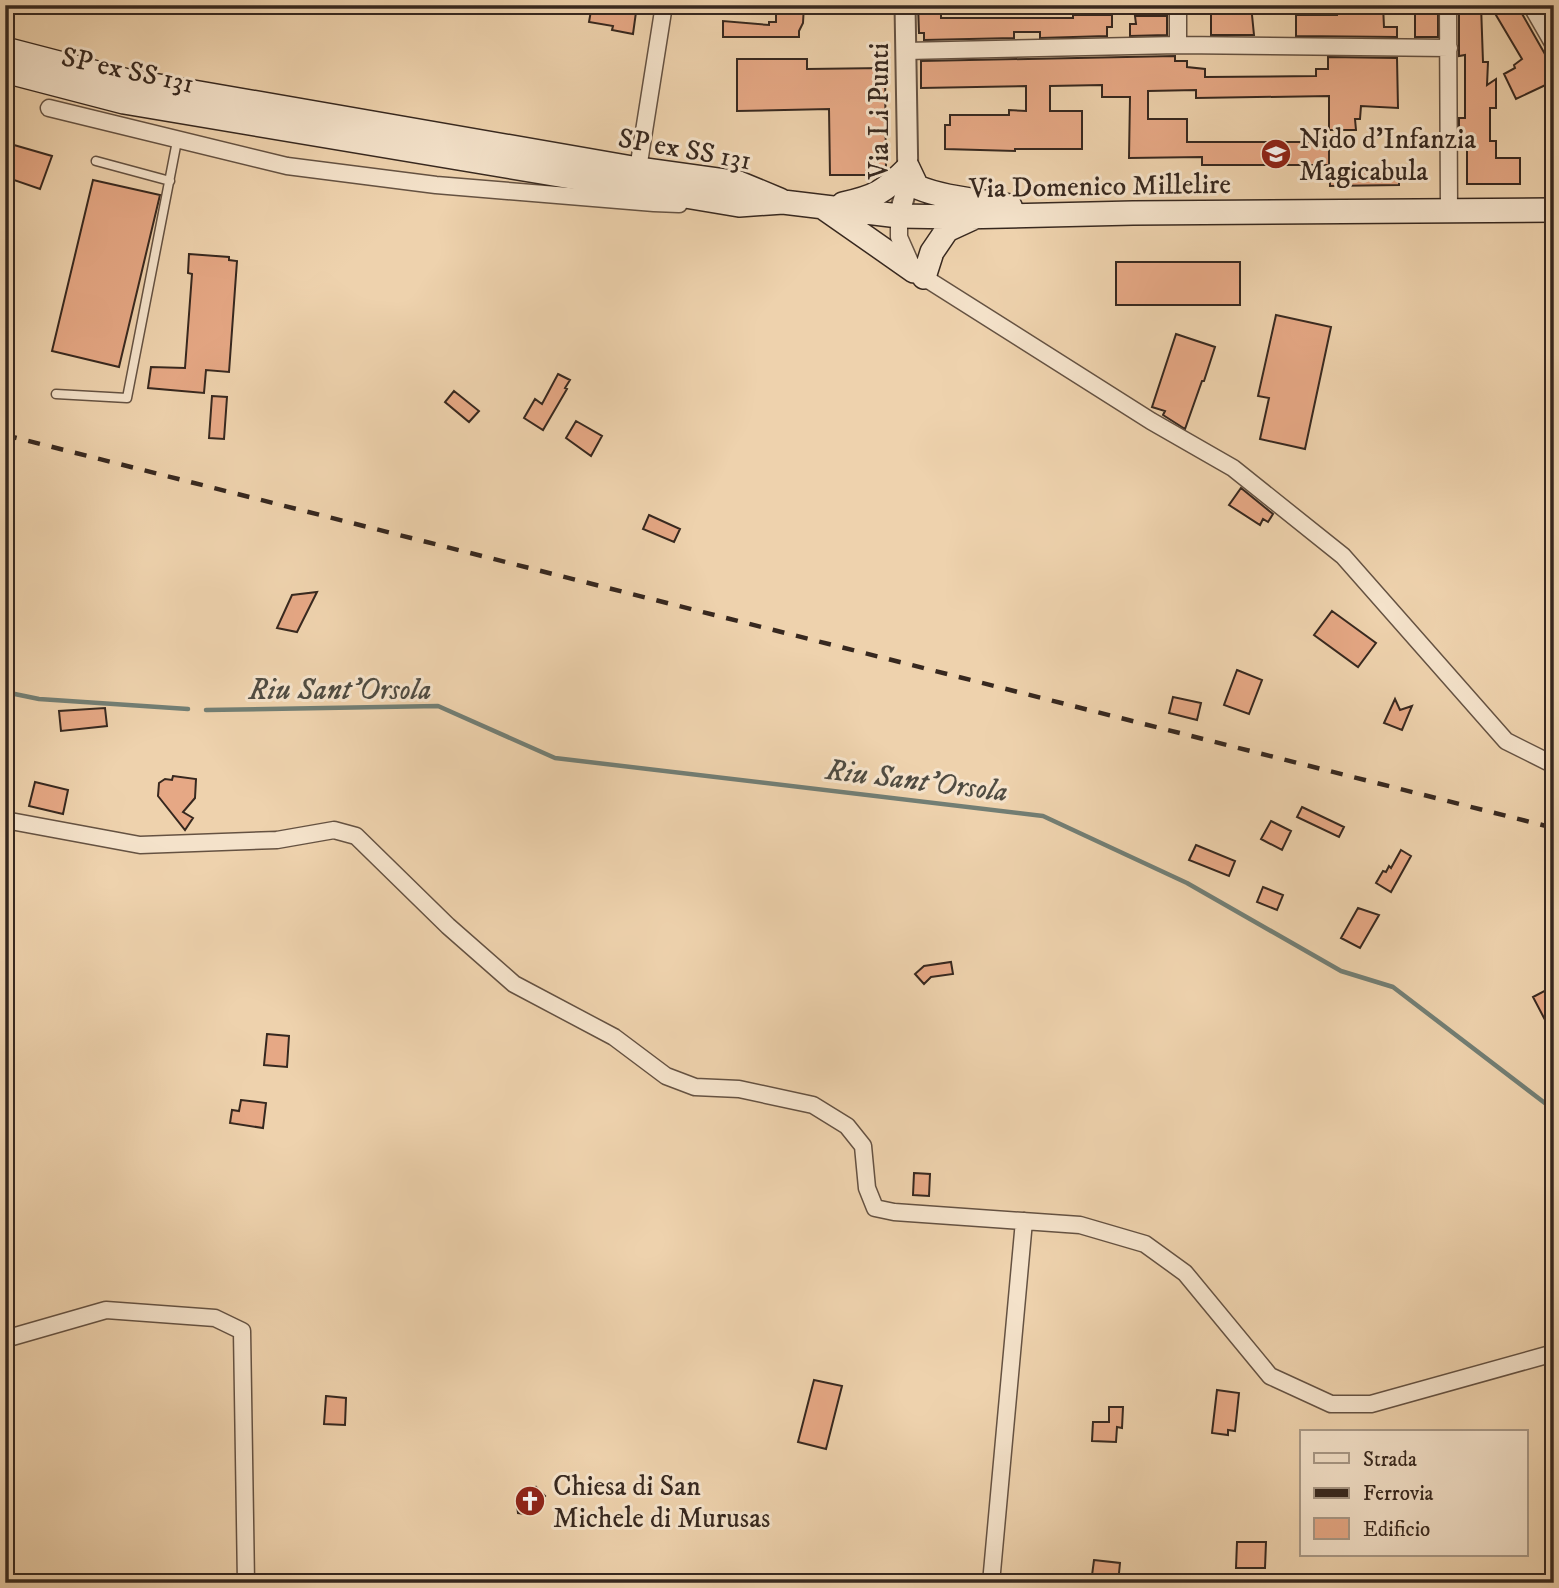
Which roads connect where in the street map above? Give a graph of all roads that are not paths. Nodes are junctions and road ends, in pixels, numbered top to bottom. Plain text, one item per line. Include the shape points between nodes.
1 (664, 5) edge
2 (905, 5) edge
3 (1178, 5) edge
4 (1448, 5) edge
5 (1531, 5) edge
6 (1178, 45) junction
7 (1554, 45) edge
8 (1449, 48) junction
9 (5, 49) edge
10 (906, 51) junction
11 (5, 71) edge
12 (48, 108) dead end
13 (177, 141) junction
14 (96, 161) dead end
15 (908, 168) junction
16 (638, 169) junction
17 (170, 181) junction
18 (684, 195) junction
19 (783, 202) junction
20 (825, 207) junction
21 (1554, 210) edge
22 (1449, 211) junction
23 (1053, 215) junction
24 (899, 216) junction
25 (975, 217) junction
26 (919, 274) junction
27 (56, 394) dead end
28 (1554, 765) edge
29 (5, 820) edge
30 (1024, 1221) junction
31 (5, 1339) edge
32 (1554, 1353) edge
33 (246, 1583) edge
34 (991, 1583) edge

1 - 16 street
2 - 10 street, Via Li Punti
3 - 6 street
4 - 8 street
5 - 7 street
6 - 8 street
6 - 10 street
8 - 22 street
9 - 16 main road, SP ex SS 131 via 124,80
10 - 15 street, Via Li Punti
11 - 18 main road, SP ex SS 131 via 124,103
12 - 13 street
13 - 17 lane
13 - 18 street via 287,166 436,185 679,204
14 - 17 lane
15 - 20 main road via 876,195
15 - 23 main road via 917,187 936,195
15 - 24 street, Via Li Punti
16 - 19 main road, SP ex SS 131 via 739,183
17 - 27 lane via 127,398
18 - 19 main road, SP ex SS 131 via 739,205
19 - 20 main road, Via Domenico Millelire
20 - 24 main road, Via Domenico Millelire
20 - 26 main road
21 - 22 main road, Via Domenico Millelire
22 - 23 main road, Via Domenico Millelire
23 - 25 main road, Via Domenico Millelire
24 - 25 main road, Via Domenico Millelire
24 - 26 street via 899,237
25 - 26 main road via 947,230
26 - 28 street via 1233,468 1343,556 1506,741
29 - 30 street via 140,845 278,840 334,830 356,836 514,984 614,1037 666,1076 695,1087 739,1089 813,1105 847,1126 863,1146 867,1188 875,1208
30 - 32 street via 1080,1225 1145,1244 1185,1273 1270,1376 1331,1404 1371,1404
30 - 34 street
31 - 33 street via 106,1310 215,1318 242,1331

